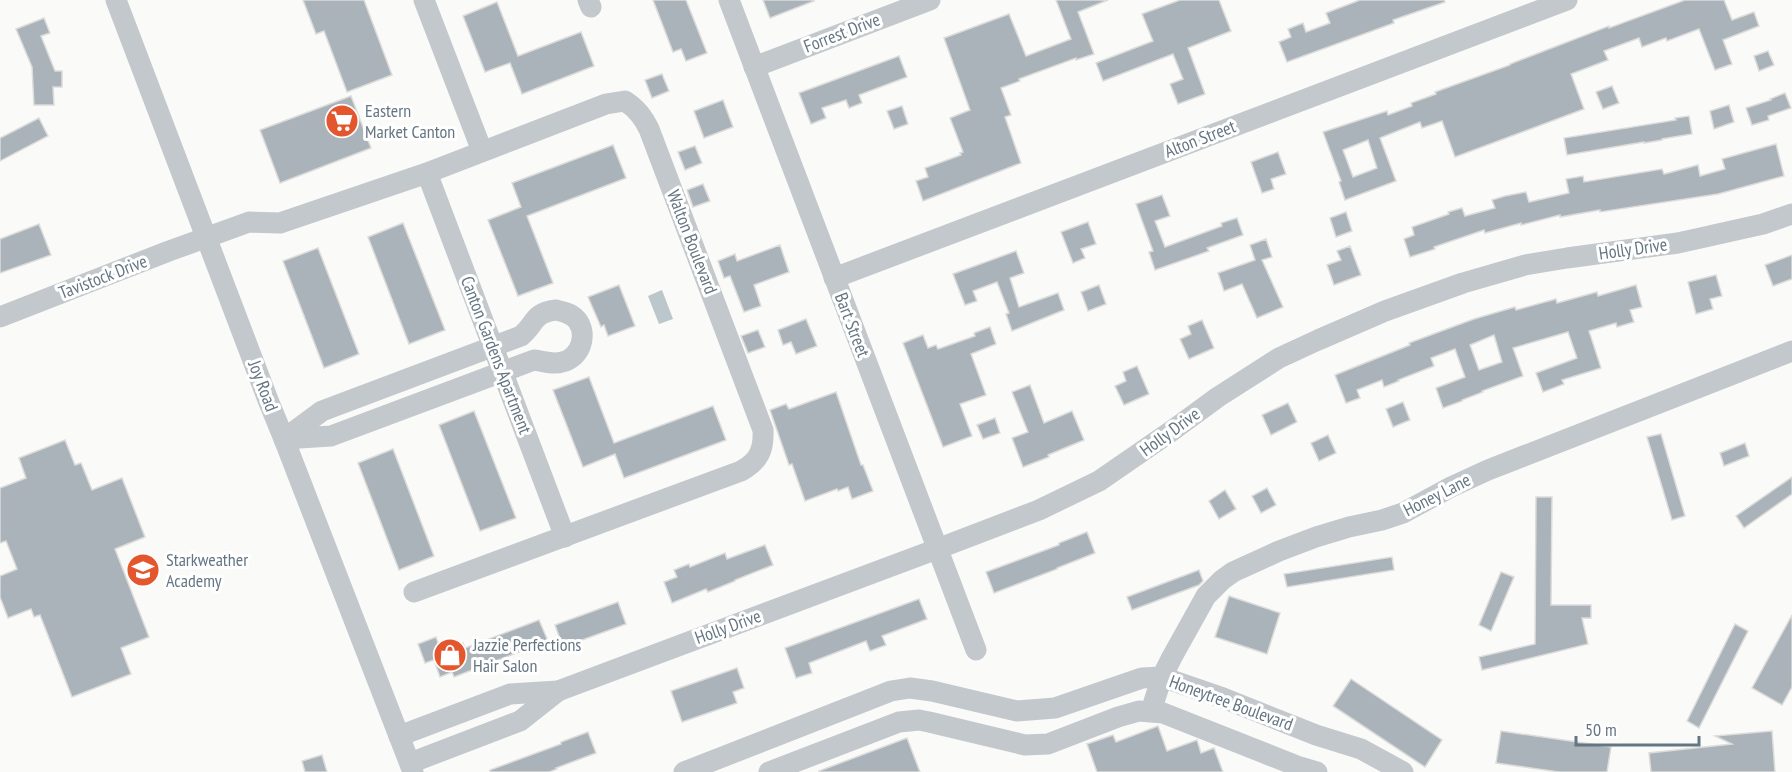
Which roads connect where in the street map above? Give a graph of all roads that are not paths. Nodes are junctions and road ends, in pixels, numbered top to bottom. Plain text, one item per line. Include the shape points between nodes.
1 (116, 0) edge
2 (424, 0) edge
3 (729, 0) edge
4 (930, 0) edge
5 (1567, 0) edge
6 (754, 67) junction
7 (482, 151) junction
8 (427, 172) junction
9 (1792, 214) edge
10 (207, 238) junction
11 (834, 278) junction
12 (0, 316) edge
13 (493, 347) junction
14 (1792, 351) edge
15 (502, 372) junction
16 (394, 384) junction
17 (404, 408) junction
18 (284, 440) junction
19 (565, 537) junction
20 (938, 549) junction
21 (414, 592) dead end
22 (976, 650) dead end
23 (1162, 677) junction
24 (910, 688) junction
25 (558, 691) junction
26 (1055, 708) junction
27 (1151, 711) junction
28 (910, 720) junction
29 (399, 736) junction
30 (1065, 737) junction
31 (771, 739) junction
32 (411, 768) edge
33 (775, 770) edge
34 (684, 772) edge
35 (1317, 772) edge
36 (1403, 772) edge

1 - 10 street, Joy Road
2 - 7 street
3 - 6 street, Bart Street
4 - 6 street, Forrest Drive
5 - 11 street, Alton Street
6 - 11 street, Bart Street
7 - 8 street, Walton Boulevard
7 - 19 street, Walton Boulevard via 606,104 625,101 635,108 649,129 763,430 759,457 750,467
8 - 10 street, Walton Boulevard via 280,223 249,222
8 - 13 street, Canton Gardens Apartment
9 - 20 street, Holly Drive via 1678,243 1525,265 1385,311 1258,370 1098,481 1039,510
10 - 12 street, Tavistock Drive
10 - 18 street, Joy Road
11 - 20 street, Bart Street
13 - 15 street, Canton Gardens Apartment
13 - 15 street via 527,332 536,317 546,311 567,312 581,327 581,345 568,361 534,360
13 - 16 street
14 - 23 street, Honey Lane via 1488,470 1403,513 1316,537 1233,572 1206,596
15 - 17 street
15 - 19 street, Canton Gardens Apartment
16 - 17 street
16 - 18 street via 322,411
17 - 18 street via 331,436
18 - 29 street, Joy Road
19 - 21 street, Walton Boulevard
20 - 22 street, Bart Street
20 - 25 street, Holly Drive
23 - 26 street, Honeytree Boulevard via 1142,678
23 - 27 street, Honey Lane
23 - 36 street, Honeytree Boulevard via 1360,749
24 - 26 street, Honeytree Boulevard via 1017,711
24 - 28 street
24 - 31 street, Honeytree Boulevard via 891,691
25 - 29 street, Holly Drive via 510,694
25 - 32 street, Holly Drive via 520,721
26 - 30 street
27 - 30 street, Honeytree Boulevard via 1118,717
27 - 35 street, Honeytree Boulevard
28 - 30 street, Honeytree Boulevard via 1025,745 1047,744
28 - 33 street, Honeytree Boulevard
29 - 32 street, Joy Road
31 - 33 street, Honeytree Boulevard
31 - 34 street, Honeytree Boulevard

